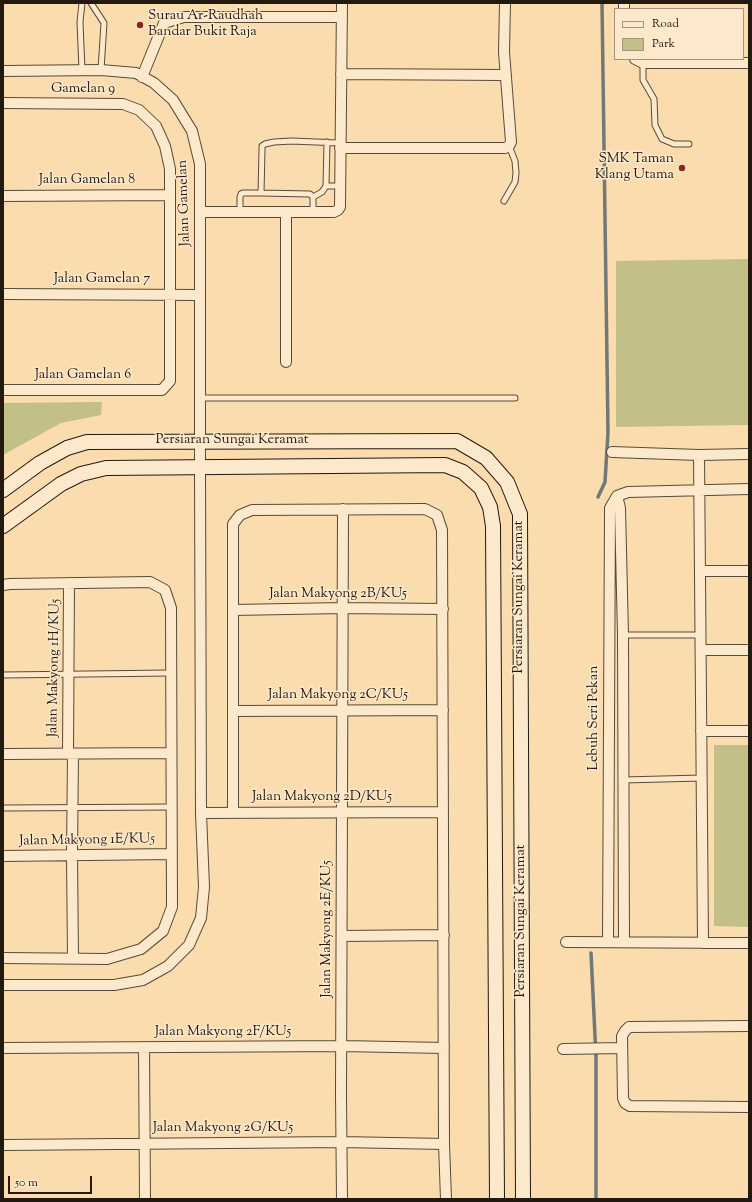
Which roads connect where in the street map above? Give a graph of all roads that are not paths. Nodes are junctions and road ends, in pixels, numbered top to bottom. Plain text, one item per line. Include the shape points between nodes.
1 (82, 3) edge
2 (91, 3) edge
3 (342, 3) edge
4 (505, 3) edge
5 (342, 17) junction
6 (639, 61) edge
7 (749, 63) edge
8 (82, 70) junction
9 (101, 70) junction
10 (3, 71) edge
11 (341, 74) junction
12 (505, 75) junction
13 (142, 77) junction
14 (3, 103) edge
15 (327, 142) junction
16 (689, 144) dead end
17 (340, 145) junction
18 (509, 146) junction
19 (326, 186) junction
20 (340, 186) junction
21 (261, 192) junction
22 (170, 195) junction
23 (3, 196) edge
24 (313, 197) junction
25 (504, 201) dead end
26 (200, 212) junction
27 (240, 212) junction
28 (286, 212) junction
29 (313, 212) junction
30 (3, 294) edge
31 (170, 294) junction
32 (200, 295) junction
33 (286, 362) dead end
34 (3, 390) edge
35 (200, 398) junction
36 (515, 398) dead end
37 (200, 441) junction
38 (612, 452) dead end
39 (749, 454) edge
40 (699, 455) junction
41 (200, 466) junction
42 (3, 490) edge
43 (699, 490) junction
44 (749, 490) edge
45 (618, 496) junction
46 (343, 509) junction
47 (3, 526) edge
48 (700, 571) junction
49 (749, 571) edge
50 (69, 583) junction
51 (3, 585) edge
52 (343, 608) junction
53 (443, 609) junction
54 (233, 610) junction
55 (622, 635) junction
56 (700, 635) junction
57 (701, 650) junction
58 (749, 650) edge
59 (171, 672) junction
60 (68, 674) junction
61 (3, 675) edge
62 (343, 710) junction
63 (443, 710) junction
64 (233, 711) junction
65 (701, 731) junction
66 (749, 731) edge
67 (171, 753) junction
68 (3, 754) edge
69 (70, 754) junction
70 (702, 778) junction
71 (623, 780) junction
72 (172, 807) junction
73 (3, 808) edge
74 (73, 808) junction
75 (233, 812) junction
76 (342, 812) junction
77 (443, 812) junction
78 (201, 813) junction
79 (172, 854) junction
80 (72, 855) junction
81 (3, 856) edge
82 (444, 935) junction
83 (342, 936) junction
84 (566, 942) dead end
85 (608, 942) junction
86 (624, 942) junction
87 (703, 942) junction
88 (749, 942) edge
89 (3, 958) edge
90 (73, 958) junction
91 (3, 985) edge
92 (749, 1026) edge
93 (342, 1046) junction
94 (144, 1047) junction
95 (3, 1048) edge
96 (444, 1048) junction
97 (622, 1048) junction
98 (563, 1049) dead end
99 (749, 1107) edge
100 (342, 1142) junction
101 (3, 1144) edge
102 (145, 1144) junction
103 (444, 1144) junction
104 (145, 1199) edge
105 (342, 1199) edge
106 (446, 1199) edge
107 (497, 1199) edge
108 (523, 1199) edge

1 - 8 lane
2 - 9 lane via 104,23
3 - 5 street
4 - 12 street
5 - 11 street
5 - 13 street via 184,17 164,23
6 - 7 street
6 - 16 lane via 643,80 654,99 655,125 662,139 674,144
8 - 9 street, Jalan Gamelan
8 - 10 street, Jalan Gamelan
9 - 13 street, Jalan Gamelan via 136,73
11 - 12 street
11 - 17 street
12 - 18 street via 511,142
13 - 26 street, Jalan Gamelan via 154,83 173,100 192,131 200,164
14 - 22 street, Gamelan 9 via 123,104 139,110 156,126 165,146 170,169
15 - 17 lane
15 - 19 lane
15 - 21 lane via 274,142 262,146
17 - 18 street via 505,148
17 - 20 street
18 - 25 lane via 515,161 516,174 515,182
19 - 20 lane
19 - 24 lane
20 - 29 street via 338,210
21 - 24 lane via 304,193
21 - 27 lane via 241,194
22 - 23 street, Jalan Gamelan 8
22 - 31 street
24 - 29 lane
26 - 27 street
26 - 32 street, Jalan Gamelan
27 - 28 street
28 - 29 street
28 - 33 street
30 - 31 street, Jalan Gamelan 7
31 - 32 street, Jalan Gamelan 7
31 - 34 street, Jalan Gamelan 6 via 170,381 162,390
32 - 35 street, Jalan Gamelan
35 - 36 lane
35 - 37 street, Jalan Gamelan
37 - 41 street, Jalan Gamelan
37 - 42 street, Persiaran Sungai Keramat via 87,442 68,448 40,463
37 - 108 street, Persiaran Sungai Keramat via 457,441 486,458 507,482 520,514
38 - 40 street
39 - 40 street
40 - 43 street
41 - 47 street, Persiaran Sungai Keramat via 106,468 81,474 61,484
41 - 78 street, Jalan Gamelan
41 - 107 street, Persiaran Sungai Keramat via 445,465 463,472 481,488 490,507 493,526
43 - 44 street
43 - 45 street via 628,492
43 - 48 street
45 - 55 street
45 - 85 street, Lebuh Seri Pekan via 610,508
46 - 52 street, Jalan Makyong 2E/KU5
46 - 53 street via 425,508 437,515 442,530
46 - 54 street via 252,510 240,515 234,524
48 - 49 street
48 - 56 street
50 - 51 street
50 - 59 street via 150,582 165,590 171,608
50 - 60 street, Jalan Makyong 1H/KU5
52 - 53 street, Jalan Makyong 2B/KU5
52 - 54 street, Jalan Makyong 2B/KU5
52 - 62 street, Jalan Makyong 2E/KU5
53 - 63 street
54 - 64 street
55 - 56 lane
55 - 71 street
56 - 57 street
57 - 58 street
57 - 65 street
59 - 60 lane
59 - 67 street
60 - 61 lane
60 - 69 street, Jalan Makyong 1H/KU5
62 - 63 street, Jalan Makyong 2C/KU5
62 - 64 street, Jalan Makyong 2C/KU5
62 - 76 street, Jalan Makyong 2E/KU5
63 - 77 street
64 - 75 street
65 - 66 street
65 - 70 street
67 - 69 street
67 - 72 street
68 - 69 street
69 - 74 street, Jalan Makyong 1H/KU5
70 - 71 lane
70 - 87 street
71 - 86 street
72 - 74 lane
72 - 79 street
73 - 74 lane
74 - 80 street, Jalan Makyong 1H/KU5
75 - 76 street, Jalan Makyong 2D/KU5
75 - 78 street, Jalan Makyong 2D/KU5
76 - 77 street, Jalan Makyong 2D/KU5
76 - 83 street, Jalan Makyong 2E/KU5
77 - 82 street
78 - 91 street, Jalan Gamelan via 204,887 201,918 189,945 168,966 143,980 114,985
79 - 80 street, Jalan Makyong 1E/KU5
79 - 90 street via 172,907 163,931 141,949 107,959
80 - 81 street, Jalan Makyong 1E/KU5
80 - 90 street, Jalan Makyong 1H/KU5
82 - 83 street
82 - 96 street
83 - 93 street, Jalan Makyong 2E/KU5
84 - 85 street
85 - 86 street
86 - 87 street
87 - 88 street
89 - 90 street
92 - 97 street via 629,1027 622,1036
93 - 94 street, Jalan Makyong 2F/KU5
93 - 96 street, Jalan Makyong 2F/KU5
93 - 100 street, Jalan Makyong 2E/KU5
94 - 95 street, Jalan Makyong 2F/KU5
94 - 102 street
96 - 103 street
97 - 98 street
97 - 99 street via 623,1098 630,1106
100 - 102 street, Jalan Makyong 2G/KU5
100 - 103 street, Jalan Makyong 2G/KU5
100 - 105 street, Jalan Makyong 2E/KU5
101 - 102 street, Jalan Makyong 2G/KU5
102 - 104 street
103 - 106 street

